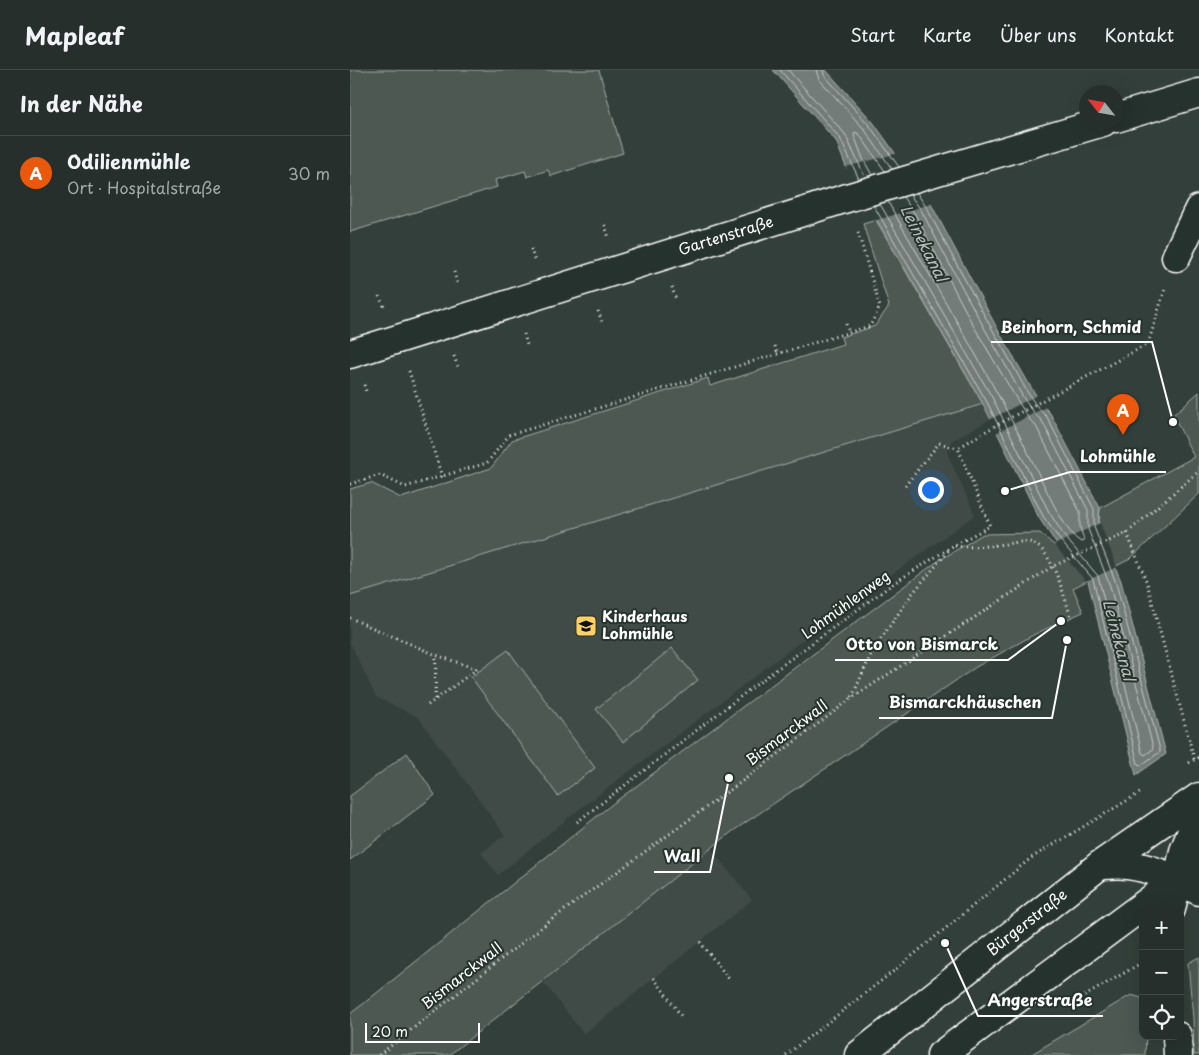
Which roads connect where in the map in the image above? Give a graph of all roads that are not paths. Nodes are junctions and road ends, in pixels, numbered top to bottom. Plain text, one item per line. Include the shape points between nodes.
1 (1199, 93) edge
2 (1124, 116) edge
3 (1079, 129) edge
4 (1199, 209) edge
5 (1176, 257) road end
6 (350, 354) edge
7 (1199, 797) edge
8 (1199, 814) edge
9 (1199, 864) edge
10 (1100, 865) junction
11 (1188, 885) edge
12 (1174, 905) edge
13 (1177, 1040) edge
14 (859, 1055) edge
15 (941, 1055) edge
16 (1178, 1055) edge

1 - 2 main road
3 - 6 main road, Gartenstraße via 851,196
4 - 5 main road
7 - 10 main road, Bürgerstraße
8 - 11 main road via 1184,851
9 - 11 main road
10 - 11 main road via 1127,865
10 - 14 main road, Bürgerstraße
11 - 12 main road
11 - 15 main road
13 - 16 main road

